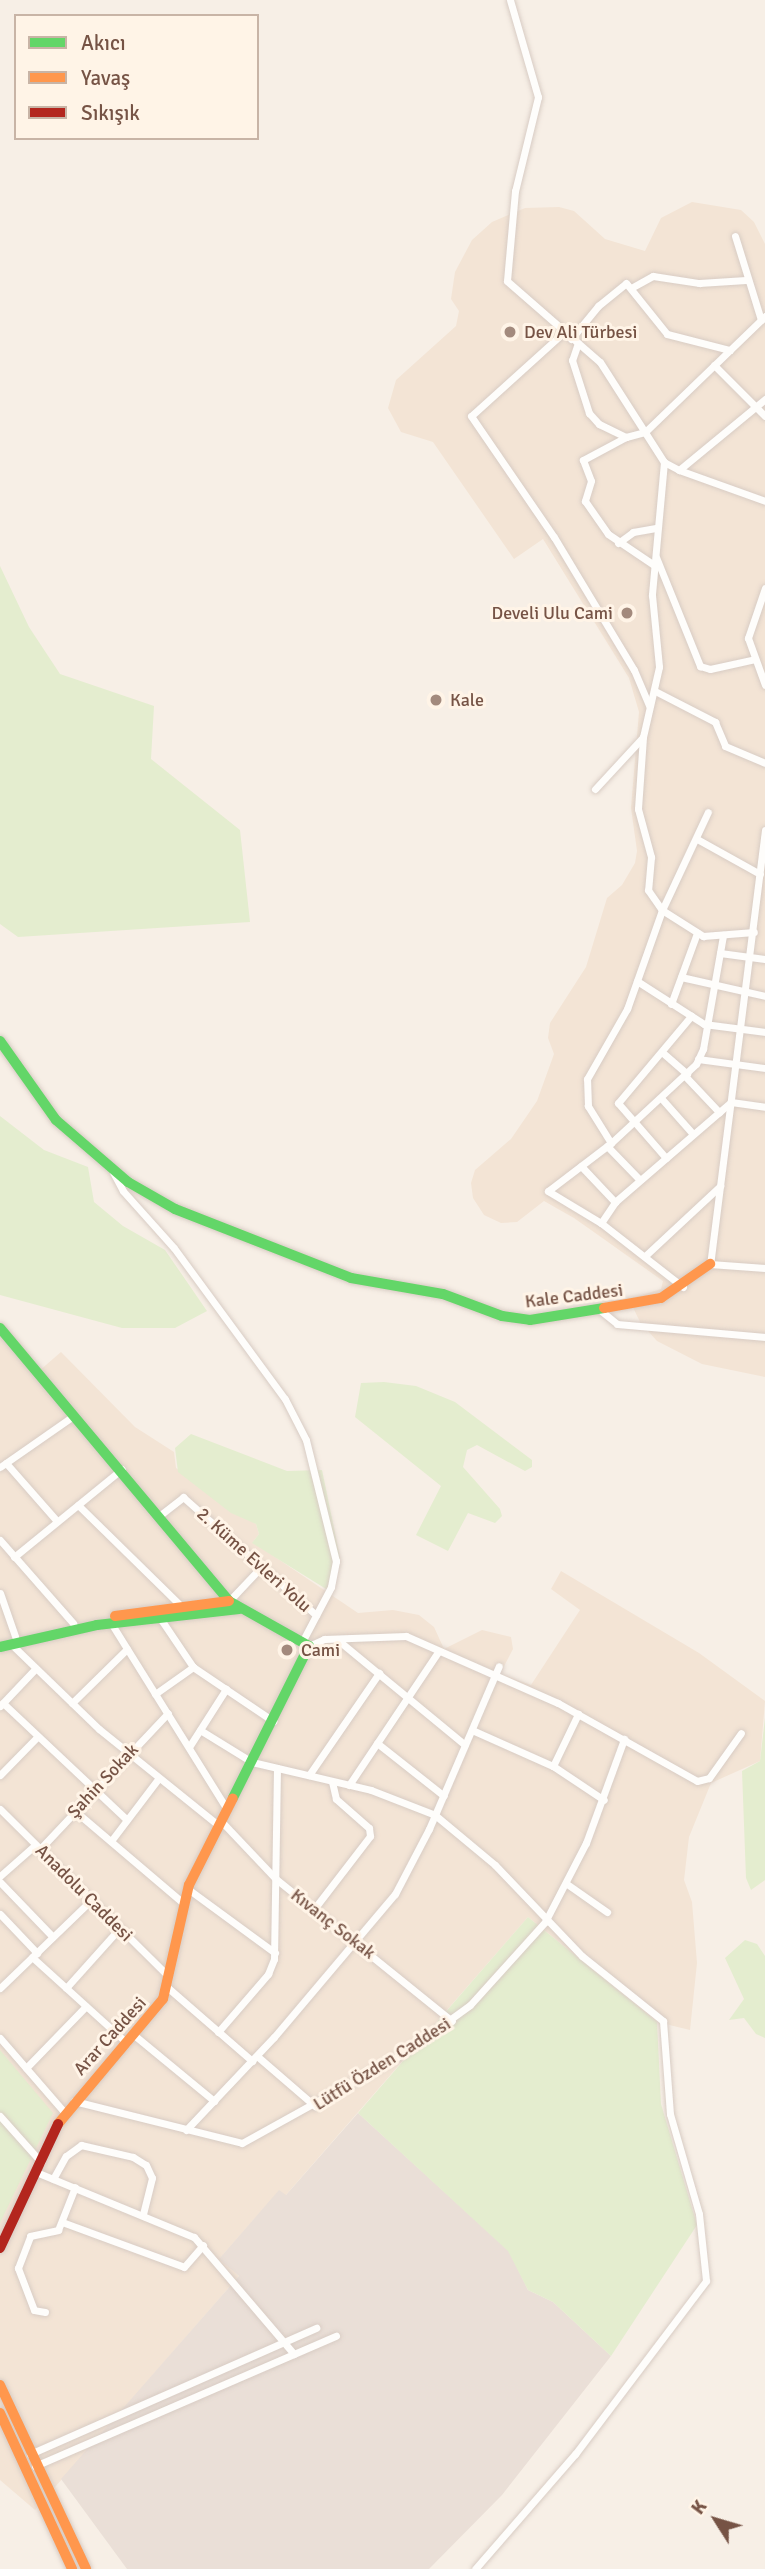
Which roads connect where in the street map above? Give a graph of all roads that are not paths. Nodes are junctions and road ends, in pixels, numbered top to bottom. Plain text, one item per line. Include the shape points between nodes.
1 (510, 0) edge
2 (735, 236) dead end
3 (746, 280) junction
4 (631, 288) junction
5 (763, 318) edge
6 (564, 332) junction
7 (575, 341) junction
8 (730, 350) junction
9 (714, 365) junction
10 (765, 399) edge
11 (756, 407) junction
12 (765, 416) edge
13 (645, 432) junction
14 (626, 437) junction
15 (664, 461) junction
16 (679, 470) junction
17 (765, 500) edge
18 (656, 528) junction
19 (618, 543) junction
20 (654, 554) junction
21 (654, 565) junction
22 (765, 588) edge
23 (759, 662) edge
24 (765, 685) edge
25 (655, 691) junction
26 (650, 706) junction
27 (643, 737) junction
28 (765, 763) edge
29 (595, 789) dead end
30 (708, 811) dead end
31 (765, 830) edge
32 (697, 839) junction
33 (760, 874) junction
34 (662, 910) junction
35 (765, 926) edge
36 (755, 928) junction
37 (696, 933) junction
38 (723, 935) junction
39 (719, 953) junction
40 (751, 957) junction
41 (765, 959) edge
42 (681, 977) junction
43 (637, 981) junction
44 (712, 988) junction
45 (747, 993) junction
46 (765, 996) edge
47 (671, 1003) junction
48 (691, 1016) junction
49 (704, 1024) junction
50 (743, 1029) junction
51 (765, 1032) edge
52 (0, 1041) edge
53 (663, 1054) junction
54 (698, 1059) junction
55 (738, 1064) junction
56 (765, 1068) edge
57 (686, 1075) junction
58 (661, 1098) junction
59 (731, 1102) junction
60 (765, 1107) edge
61 (719, 1112) junction
62 (633, 1123) junction
63 (693, 1135) junction
64 (609, 1144) junction
65 (666, 1158) junction
66 (581, 1166) junction
67 (113, 1172) junction
68 (640, 1180) junction
69 (720, 1186) junction
70 (615, 1202) junction
71 (601, 1223) junction
72 (645, 1256) junction
73 (710, 1264) junction
74 (765, 1268) edge
75 (683, 1287) junction
76 (600, 1310) junction
77 (0, 1328) edge
78 (765, 1337) edge
79 (73, 1416) junction
80 (2, 1465) edge
81 (122, 1469) junction
82 (78, 1505) junction
83 (159, 1516) junction
84 (57, 1521) junction
85 (0, 1540) edge
86 (14, 1557) junction
87 (261, 1567) junction
88 (0, 1593) edge
89 (229, 1601) junction
90 (182, 1608) junction
91 (239, 1609) junction
92 (316, 1615) junction
93 (160, 1618) junction
94 (73, 1623) junction
95 (111, 1623) junction
96 (338, 1640) junction
97 (6, 1642) edge
98 (306, 1644) junction
99 (127, 1649) junction
100 (438, 1652) junction
101 (499, 1666) dead end
102 (193, 1667) junction
103 (36, 1668) junction
104 (379, 1673) junction
105 (494, 1678) junction
106 (226, 1689) junction
107 (155, 1694) junction
108 (406, 1698) junction
109 (72, 1703) junction
110 (2, 1704) edge
111 (168, 1713) junction
112 (578, 1714) junction
113 (273, 1721) junction
114 (200, 1730) junction
115 (472, 1730) junction
116 (741, 1733) dead end
117 (38, 1736) junction
118 (624, 1739) junction
119 (377, 1743) junction
120 (465, 1745) junction
121 (189, 1747) junction
122 (129, 1754) junction
123 (252, 1762) junction
124 (553, 1766) junction
125 (276, 1768) junction
126 (0, 1775) edge
127 (309, 1775) junction
128 (158, 1779) junction
129 (332, 1781) junction
130 (349, 1785) junction
131 (95, 1790) junction
132 (443, 1796) junction
133 (604, 1800) junction
134 (0, 1809) edge
135 (226, 1809) junction
136 (75, 1811) junction
137 (435, 1815) junction
138 (127, 1820) junction
139 (219, 1823) junction
140 (111, 1841) junction
141 (37, 1847) junction
142 (0, 1876) edge
143 (276, 1879) junction
144 (0, 1882) edge
145 (567, 1884) junction
146 (188, 1889) junction
147 (90, 1901) junction
148 (183, 1903) junction
149 (314, 1909) junction
150 (607, 1912) dead end
151 (0, 1914) edge
152 (545, 1922) junction
153 (120, 1929) junction
154 (52, 1937) junction
155 (356, 1941) junction
156 (275, 1953) junction
157 (34, 1955) junction
158 (168, 1982) junction
159 (0, 1988) edge
160 (66, 1988) junction
161 (86, 2006) junction
162 (452, 2021) junction
163 (218, 2032) junction
164 (0, 2038) edge
165 (130, 2039) junction
166 (254, 2058) junction
167 (26, 2068) junction
168 (74, 2101) junction
169 (214, 2101) junction
170 (315, 2106) junction
171 (64, 2112) junction
172 (0, 2116) edge
173 (187, 2130) junction
174 (38, 2167) junction
175 (53, 2179) junction
176 (75, 2187) junction
177 (143, 2214) junction
178 (62, 2222) junction
179 (203, 2245) junction
180 (0, 2249) edge
181 (45, 2312) dead end
182 (316, 2328) dead end
183 (336, 2336) dead end
184 (284, 2342) junction
185 (294, 2354) junction
186 (0, 2385) edge
187 (0, 2413) edge
188 (30, 2454) junction
189 (35, 2466) junction
190 (72, 2569) edge
191 (86, 2569) edge
192 (475, 2569) edge

1 - 6 street via 538,97 515,191 507,281
2 - 3 street
3 - 4 street via 699,283 653,276
3 - 5 street
4 - 7 street via 626,283 598,306
4 - 8 street via 667,334
5 - 8 street
6 - 7 street
6 - 26 street via 471,416 561,546 634,670
7 - 13 street via 603,366
7 - 14 street via 572,360 589,413 596,422
8 - 9 street
9 - 11 street
9 - 13 street
10 - 11 street
11 - 12 street
11 - 16 street
13 - 14 street
13 - 15 street
14 - 19 street via 583,460 591,481 585,502
15 - 16 street
15 - 18 street
16 - 17 street
18 - 19 street via 633,532
18 - 20 street
19 - 21 street
20 - 21 street
20 - 23 street via 700,666
21 - 25 street via 659,656
22 - 23 street via 748,632
23 - 24 street
25 - 26 street
25 - 28 street via 715,722 725,746
26 - 27 street
27 - 29 street
27 - 34 street via 638,815 651,857 648,890
30 - 32 street
31 - 33 street
32 - 33 street
32 - 34 street
33 - 36 street
34 - 37 street
34 - 43 street
35 - 36 street
36 - 38 street
36 - 40 street
37 - 38 street
37 - 42 street
38 - 39 street
39 - 40 street
39 - 44 street
40 - 41 street
40 - 45 street
42 - 44 street
42 - 47 street
43 - 47 street
43 - 64 street via 621,1023 586,1084 590,1111
44 - 45 street
44 - 49 street
45 - 46 street
45 - 50 street
47 - 48 street
48 - 49 street
48 - 53 street
49 - 50 street
49 - 54 street
50 - 51 street
50 - 55 street
52 - 67 street, Kale Caddesi via 57,1120
53 - 57 street
53 - 62 street via 618,1103
54 - 55 street
54 - 57 street
55 - 56 street
55 - 59 street
57 - 58 street
57 - 61 street
58 - 62 street
58 - 63 street
59 - 60 street
59 - 61 street
59 - 69 street
61 - 63 street
62 - 64 street
62 - 65 street
63 - 65 street
64 - 66 street
64 - 68 street
65 - 68 street
66 - 70 street
66 - 71 street via 548,1191
67 - 76 street, Kale Caddesi via 175,1209 351,1278 443,1294 515,1319
67 - 92 street via 128,1198 188,1267 302,1429 318,1476 336,1561 333,1581
68 - 70 street
69 - 72 street
69 - 73 street
70 - 71 street
71 - 72 street
72 - 75 street
73 - 74 street
73 - 75 street, Kale Caddesi
75 - 76 street, Kale Caddesi via 661,1298
76 - 78 street via 617,1324
77 - 79 street
79 - 80 street
79 - 81 street
80 - 84 street
81 - 82 street
81 - 83 street
82 - 84 street
82 - 90 street
83 - 87 street, 2. Küme Evleri Yolu via 183,1497
83 - 89 street
84 - 86 street
85 - 86 street
86 - 94 street
87 - 89 street
87 - 92 street, 2. Küme Evleri Yolu
88 - 97 street
89 - 90 street
89 - 91 street
90 - 94 street
91 - 93 street
91 - 98 street
92 - 98 street
93 - 95 street
93 - 102 street
94 - 97 street
95 - 97 street
95 - 99 street
96 - 98 street
96 - 100 street via 396,1634
96 - 104 street
97 - 103 street, Kıvanç Sokak
98 - 113 street, Arar Caddesi
99 - 107 street
99 - 109 street
100 - 105 street
100 - 108 street
101 - 105 street
102 - 106 street
102 - 107 street
103 - 109 street, Kıvanç Sokak
103 - 110 street
104 - 108 street
104 - 127 street
105 - 112 street
105 - 115 street
106 - 113 street
106 - 114 street
107 - 111 street
108 - 119 street
108 - 120 street
109 - 122 street, Kıvanç Sokak
110 - 117 street
111 - 121 street
111 - 122 street, Şahin Sokak
112 - 118 street
112 - 124 street
113 - 123 street, Arar Caddesi
114 - 121 street
114 - 123 street
115 - 120 street
115 - 124 street
116 - 118 street via 709,1778 700,1782
117 - 126 street
117 - 131 street
118 - 133 street, Lütfü Özden Caddesi
119 - 130 street
119 - 132 street
120 - 132 street
121 - 135 street
122 - 128 street, Kıvanç Sokak
122 - 131 street, Şahin Sokak
123 - 125 street
123 - 135 street, Arar Caddesi
124 - 133 street
125 - 127 street
125 - 143 street
127 - 129 street
128 - 138 street
128 - 139 street, Kıvanç Sokak
129 - 130 street
129 - 149 street via 336,1799 369,1828 370,1836
130 - 137 street
131 - 136 street, Şahin Sokak
131 - 138 street
132 - 137 street
133 - 145 street, Lütfü Özden Caddesi
134 - 141 street, Anadolu Caddesi
135 - 139 street, Arar Caddesi
136 - 140 street
136 - 141 street, Şahin Sokak
137 - 152 street via 495,1865
137 - 155 street via 395,1894
138 - 140 street
139 - 143 street, Kıvanç Sokak
139 - 146 street, Arar Caddesi
140 - 148 street
141 - 142 street, Şahin Sokak
141 - 147 street, Anadolu Caddesi
143 - 149 street, Kıvanç Sokak
143 - 156 street
144 - 154 street
145 - 150 street
145 - 152 street, Lütfü Özden Caddesi
146 - 148 street, Arar Caddesi
146 - 156 street
147 - 153 street, Anadolu Caddesi
147 - 154 street
148 - 158 street, Arar Caddesi
149 - 155 street, Kıvanç Sokak
151 - 157 street
152 - 162 street, Lütfü Özden Caddesi
152 - 192 street via 663,2021 670,2114 699,2214 707,2276 702,2290 575,2454
153 - 158 street, Anadolu Caddesi
153 - 160 street
154 - 157 street
155 - 162 street, Kıvanç Sokak
155 - 166 street
156 - 163 street via 268,1974
157 - 159 street
157 - 160 street
158 - 163 street, Anadolu Caddesi
158 - 165 street, Arar Caddesi via 157,2009
160 - 161 street
161 - 165 street
161 - 167 street
162 - 170 street, Lütfü Özden Caddesi
163 - 166 street, Anadolu Caddesi
164 - 167 street
165 - 168 street, Arar Caddesi
165 - 169 street
166 - 169 street
166 - 170 street, Anadolu Caddesi
167 - 171 street
168 - 171 street, Arar Caddesi
168 - 173 street, Lütfü Özden Caddesi
169 - 173 street
170 - 173 street, Lütfü Özden Caddesi via 242,2143
171 - 174 street, Arar Caddesi
172 - 174 street
174 - 175 street
174 - 180 street, Arar Caddesi
175 - 176 street
175 - 177 street via 66,2156 81,2145 133,2157 146,2165 152,2178
176 - 177 street
176 - 178 street
177 - 179 street via 184,2230
178 - 179 street via 184,2267
178 - 181 street via 55,2233 30,2236 18,2268 34,2310
179 - 184 street
182 - 184 street
183 - 185 street
184 - 185 street
184 - 188 street
185 - 189 street
186 - 188 street
187 - 190 street
188 - 189 street
189 - 191 street

